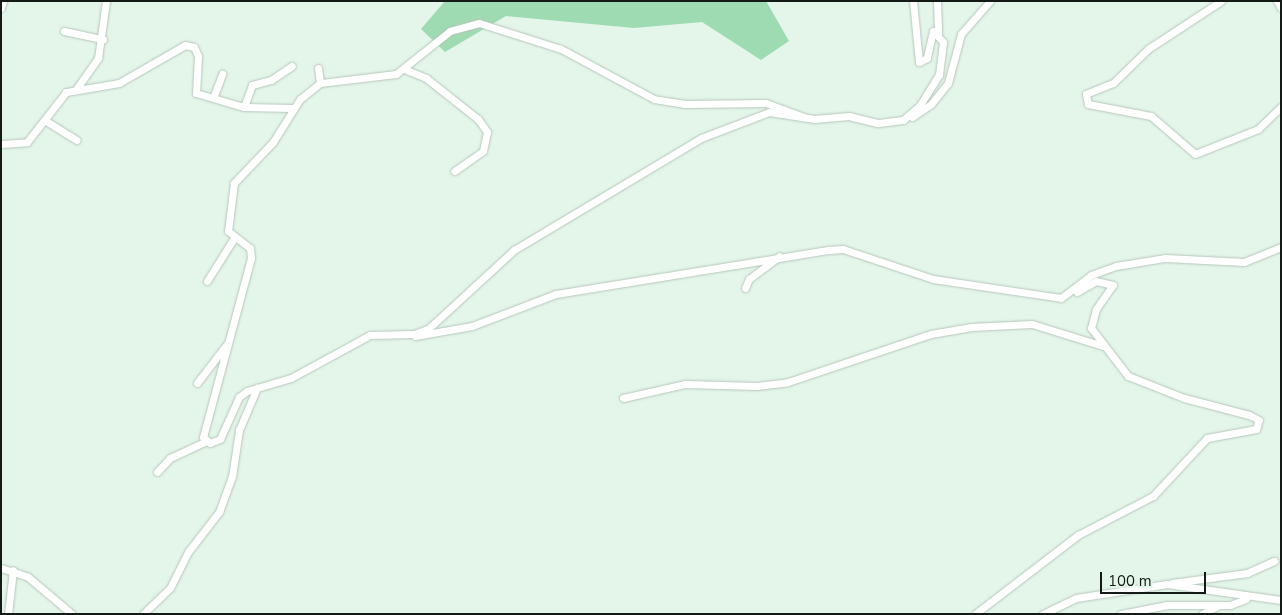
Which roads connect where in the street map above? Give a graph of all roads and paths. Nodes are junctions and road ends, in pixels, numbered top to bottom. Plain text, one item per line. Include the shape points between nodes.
1 (3, 1) edge
2 (106, 1) edge
3 (913, 1) edge
4 (918, 1) edge
5 (937, 1) edge
6 (990, 1) edge
7 (1221, 1) edge
8 (1277, 1) edge
9 (1, 8) edge
10 (1281, 8) edge
11 (916, 11) junction
12 (64, 31) dead end
13 (938, 33) junction
14 (103, 39) junction
15 (292, 66) dead end
16 (318, 68) dead end
17 (404, 69) junction
18 (222, 74) dead end
19 (320, 83) junction
20 (76, 89) junction
21 (213, 98) junction
22 (244, 107) junction
23 (1281, 107) edge
24 (293, 108) junction
25 (804, 117) junction
26 (904, 120) junction
27 (46, 121) junction
28 (76, 140) dead end
29 (1, 144) edge
30 (454, 171) dead end
31 (234, 238) junction
32 (1281, 247) edge
33 (779, 256) junction
34 (208, 281) dead end
35 (745, 288) dead end
36 (1070, 296) junction
37 (408, 334) junction
38 (233, 335) junction
39 (1103, 346) junction
40 (197, 383) dead end
41 (258, 387) junction
42 (623, 398) dead end
43 (206, 441) junction
44 (157, 472) dead end
45 (1274, 561) dead end
46 (1, 568) edge
47 (13, 570) junction
48 (1167, 584) junction
49 (1247, 598) junction
50 (1281, 600) edge
51 (1221, 606) junction
52 (8, 614) edge
53 (72, 614) edge
54 (142, 614) edge
55 (975, 614) edge
56 (1043, 614) edge
57 (1121, 614) edge
58 (1202, 614) edge

1 - 9 street
2 - 14 street
3 - 11 street
4 - 11 street
5 - 13 street
6 - 26 street via 957,43 948,83 931,104
7 - 23 street via 1148,49 1113,83 1086,94 1088,104 1151,116 1195,154 1258,129
8 - 10 street
11 - 13 street via 919,62 927,58 930,34
12 - 14 street
13 - 26 street via 942,42 939,74 920,105
14 - 20 street via 90,75
15 - 22 street via 271,80 252,85
16 - 19 street
17 - 19 street via 386,76
17 - 25 street via 454,28 489,24 561,49 654,100 685,104 766,103
17 - 30 street via 430,81 478,119 486,132 483,150
18 - 21 street
19 - 24 street
20 - 21 street via 119,82 185,45 194,47 198,56 193,84 196,92
20 - 27 street via 66,92
21 - 22 street
22 - 24 street
24 - 31 street via 273,142 234,183 228,226
25 - 26 street via 849,116 878,124
25 - 37 street via 769,112 674,152 602,200 560,219 514,250 428,329
27 - 28 street
27 - 29 street via 27,142
31 - 34 street
31 - 38 street via 252,253
32 - 36 street via 1244,262 1165,258 1116,266 1091,275
33 - 35 street via 748,279
33 - 36 street via 843,249 933,279 1061,298
33 - 37 street via 556,294 472,326 430,336
36 - 39 street via 1096,281 1113,285 1092,318 1091,328
37 - 41 street via 370,335 291,378
38 - 40 street
38 - 43 street via 204,427
39 - 42 street via 1032,324 971,327 931,334 788,382 757,386 685,384
39 - 55 street via 1137,381 1250,416 1259,420 1256,429 1208,438 1153,496 1078,536
41 - 43 street via 239,397 220,439
41 - 54 street via 239,430 232,477 219,512 188,552 170,588
43 - 44 street via 170,458
45 - 48 street via 1247,574
46 - 47 street
47 - 52 street
47 - 53 street
48 - 49 street
48 - 56 street via 1076,598
49 - 50 street
49 - 51 street
51 - 57 street via 1166,605
51 - 58 street

